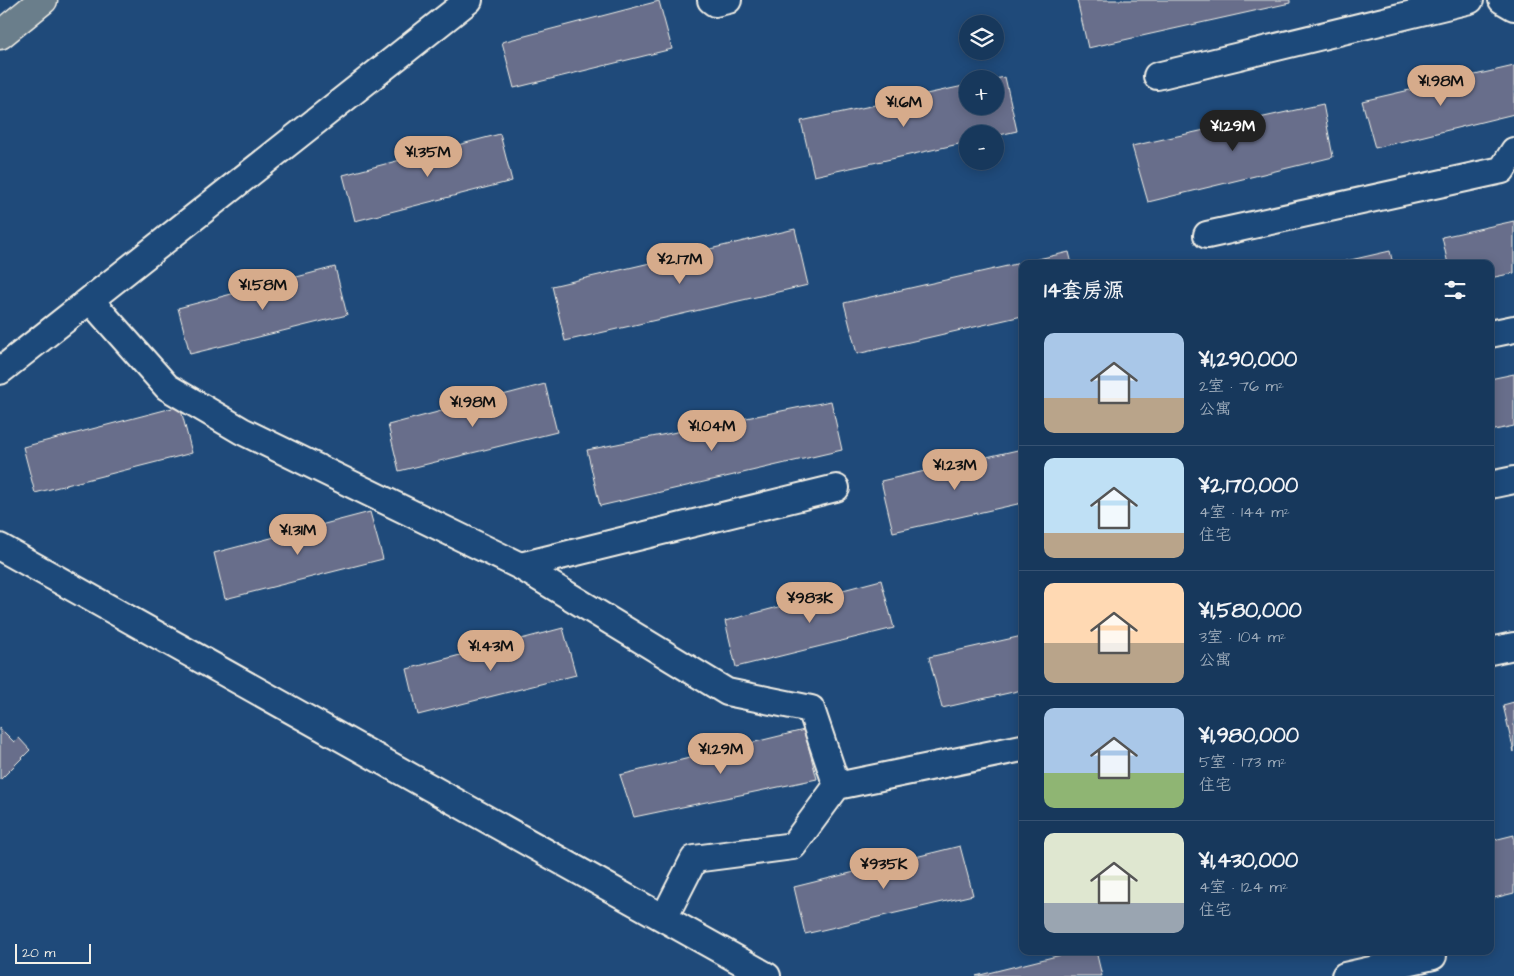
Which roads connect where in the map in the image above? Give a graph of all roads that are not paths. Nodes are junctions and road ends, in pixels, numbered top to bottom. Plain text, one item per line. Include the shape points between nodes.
1 (43, 0) edge
2 (469, 0) edge
3 (711, 0) edge
4 (728, 0) edge
5 (1470, 0) edge
6 (1502, 0) edge
7 (1514, 7) edge
8 (0, 35) edge
9 (1157, 76) dead end
10 (1514, 151) edge
11 (1207, 235) dead end
12 (90, 300) junction
13 (1514, 329) edge
14 (1494, 333) edge
15 (0, 371) edge
16 (1514, 480) edge
17 (1494, 484) edge
18 (836, 488) dead end
19 (0, 547) edge
20 (520, 566) junction
21 (1514, 646) edge
22 (1494, 650) edge
23 (1019, 749) edge
24 (837, 786) junction
25 (664, 918) junction
26 (1433, 955) edge
27 (768, 976) edge
28 (1346, 976) edge

1 - 8 highway
2 - 12 street
3 - 4 street via 715,3
5 - 9 street
6 - 7 street
10 - 11 street via 1502,170
12 - 15 street
12 - 20 street via 167,387 242,431
13 - 14 street
16 - 17 street
18 - 20 street
19 - 25 street
20 - 24 street via 727,692 811,709
21 - 22 street
23 - 24 street
24 - 25 street via 793,846 694,859
25 - 27 street
26 - 28 street

